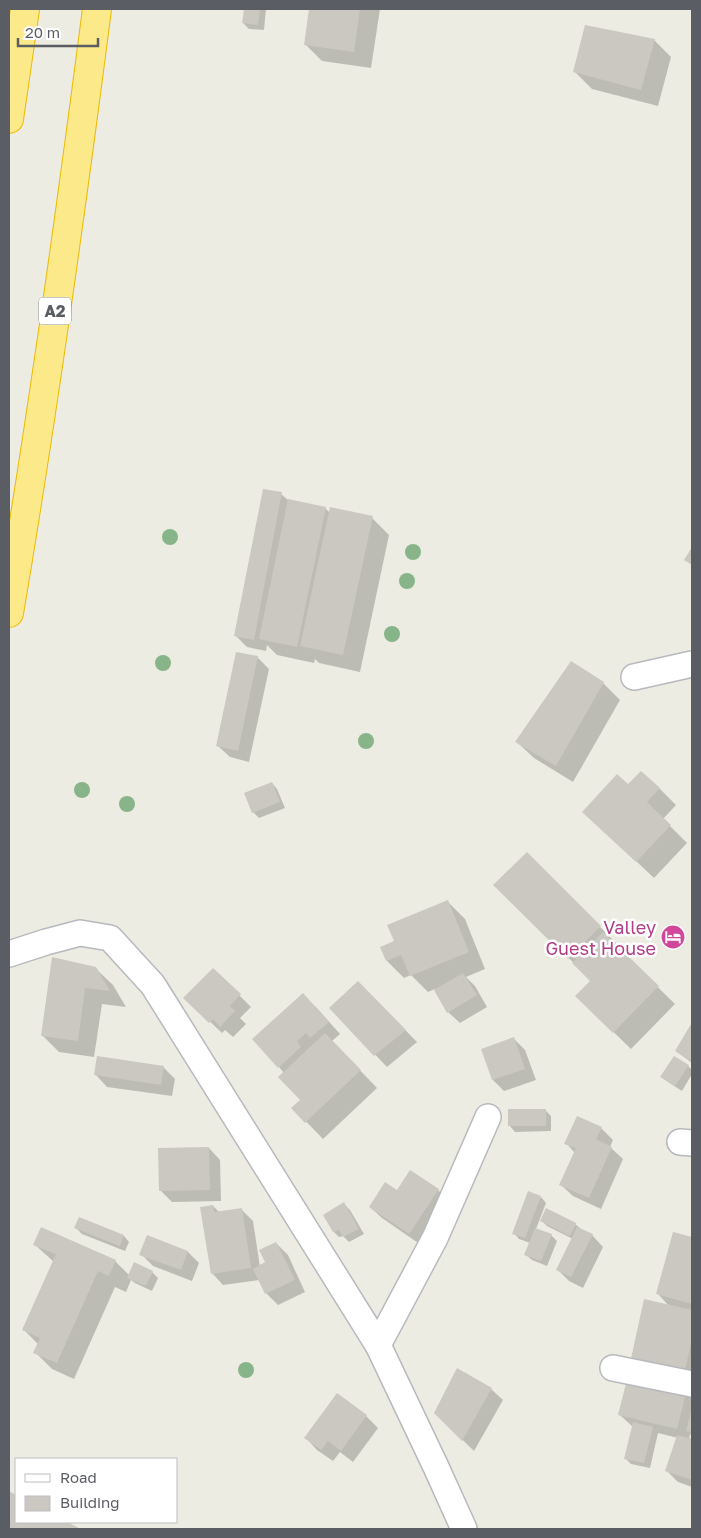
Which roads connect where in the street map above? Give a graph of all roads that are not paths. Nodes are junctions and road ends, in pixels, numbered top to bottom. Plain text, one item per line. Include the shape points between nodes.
1 (25, 9) edge
2 (97, 9) edge
3 (9, 118) edge
4 (9, 613) edge
5 (692, 664) edge
6 (634, 677) dead end
7 (9, 954) edge
8 (488, 1117) dead end
9 (378, 1345) junction
10 (613, 1368) dead end
11 (692, 1384) edge
12 (464, 1529) edge

1 - 3 highway
2 - 4 highway, A2 via 72,201
5 - 6 street
7 - 9 street via 80,933 110,938 153,984
8 - 9 street via 435,1238
9 - 12 street
10 - 11 street

